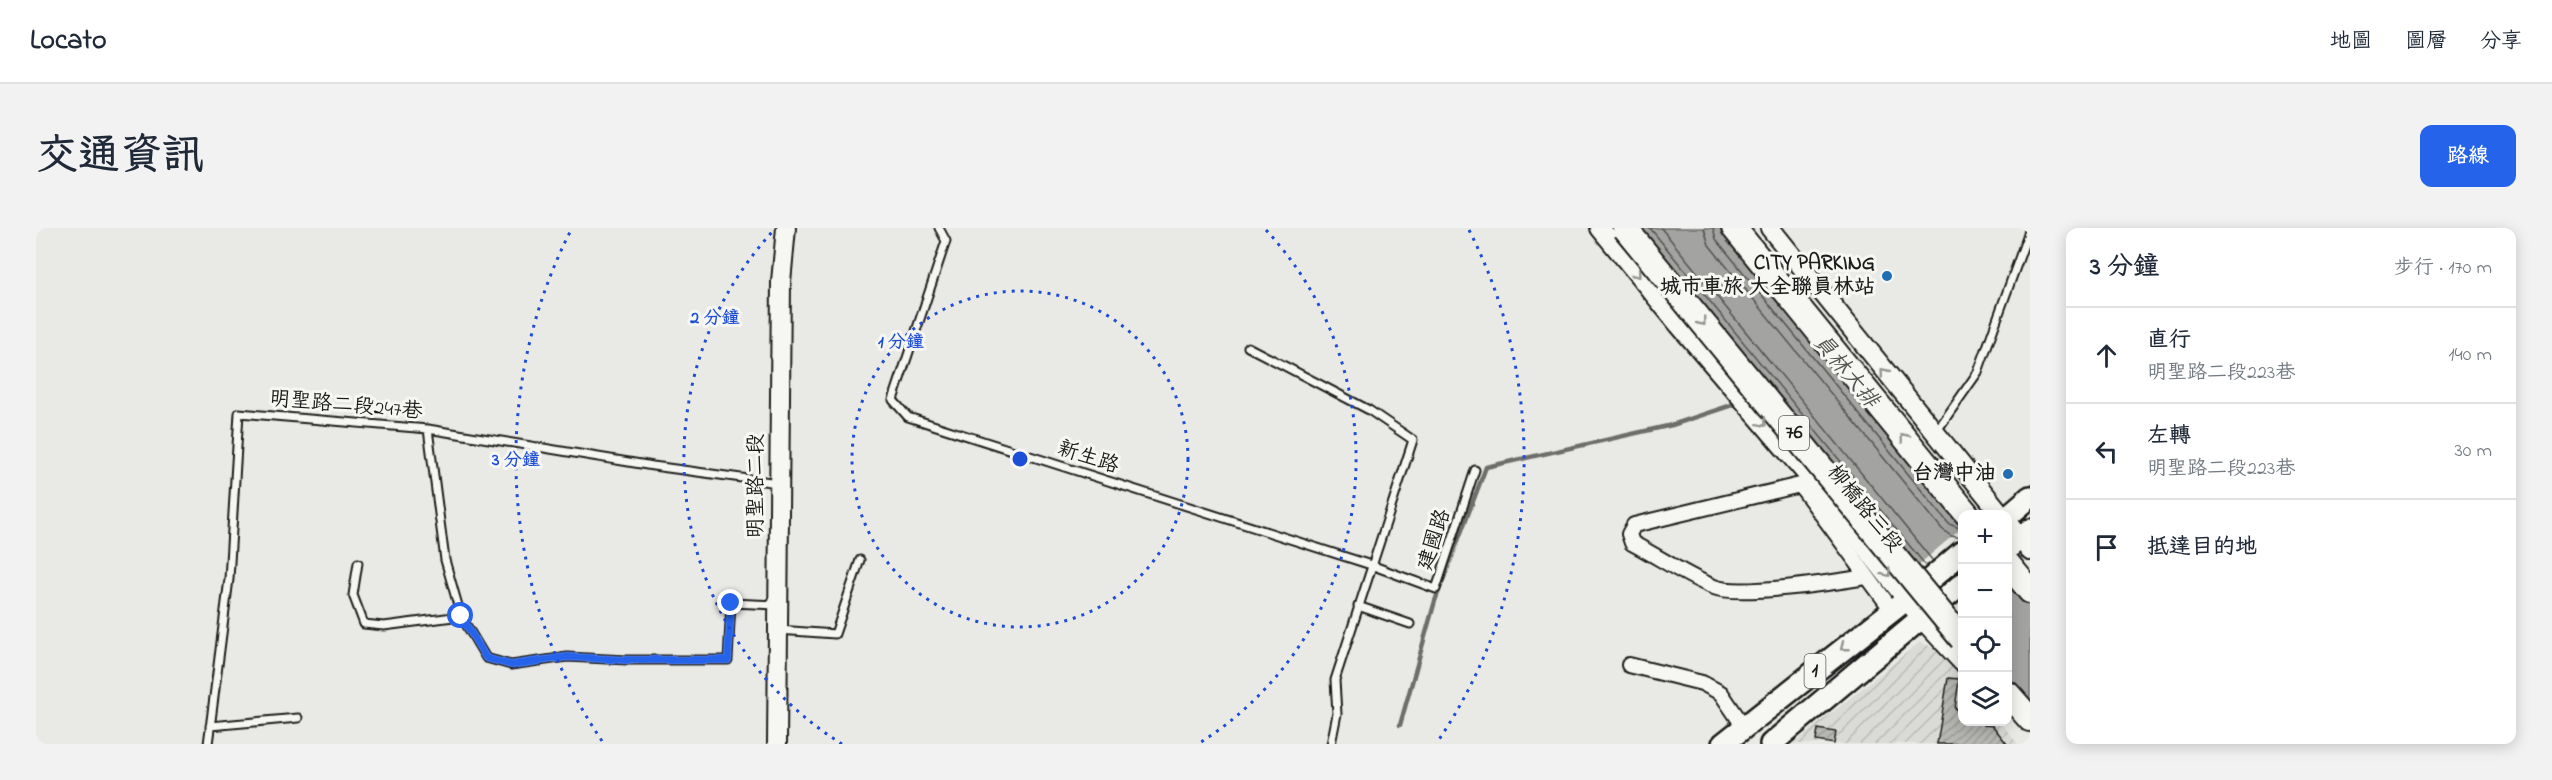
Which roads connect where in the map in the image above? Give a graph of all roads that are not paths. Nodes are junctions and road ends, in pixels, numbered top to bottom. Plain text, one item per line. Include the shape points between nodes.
1 (786, 228) edge
2 (939, 228) edge
3 (1600, 228) edge
4 (1625, 228) edge
5 (1734, 228) edge
6 (1770, 228) edge
7 (2030, 228) edge
8 (1248, 347) dead end
9 (428, 429) junction
10 (1934, 434) junction
11 (1475, 470) dead end
12 (780, 483) junction
13 (2030, 498) edge
14 (1964, 510) edge
15 (1998, 510) edge
16 (2012, 512) edge
17 (1958, 555) edge
18 (860, 560) dead end
19 (358, 563) dead end
20 (1371, 565) junction
21 (2012, 570) edge
22 (1866, 577) junction
23 (1958, 587) edge
24 (2030, 591) edge
25 (1907, 598) junction
26 (778, 605) junction
27 (1358, 606) junction
28 (1929, 611) junction
29 (461, 616) junction
30 (1410, 624) dead end
31 (778, 630) junction
32 (1958, 634) edge
33 (1958, 656) edge
34 (1629, 664) dead end
35 (2012, 699) edge
36 (2012, 715) edge
37 (298, 718) dead end
38 (2030, 719) edge
39 (210, 726) junction
40 (1744, 727) junction
41 (2030, 734) edge
42 (208, 744) edge
43 (777, 744) edge
44 (1330, 744) edge
45 (1723, 744) edge
46 (1771, 744) edge

1 - 12 main road, 明聖路二段 via 781,282
2 - 20 lane, 新生路 via 946,241 893,400 908,417
3 -> 25 main road, 柳橋路三段
4 -> 32 highway, 76, bridge
14 -> 5 highway
10 -> 6 main road
7 - 10 lane via 1978,372
8 - 20 lane via 1369,410 1413,440
9 - 12 lane, 明聖路二段247巷
9 - 29 lane via 445,560
9 - 39 lane, 明聖路二段247巷 via 238,413 229,579
10 - 15 main road
11 - 20 lane, 建國路 via 1436,589
12 - 26 main road, 明聖路二段
13 - 16 main road
17 - 25 main road, 1
18 - 31 lane via 835,634
19 - 29 lane via 353,595 364,624 384,626
20 - 27 lane
21 - 24 highway
22 - 22 street via 1800,485 1635,525 1629,534 1632,543 1716,588 1758,589
22 - 25 street
23 - 28 main road, 1
25 - 28 main road, 柳橋路三段
25 -> 40 main road, 1
26 - 29 lane via 731,603 728,660 567,657 511,665 486,658
26 - 31 main road, 明聖路二段
27 - 30 lane
27 - 44 lane via 1335,680 1337,714
28 - 33 main road, 柳橋路三段
28 - 46 main road, 1
31 - 43 main road, 明聖路二段
34 - 40 street via 1702,683 1721,693
35 - 38 highway
36 - 41 main road
37 - 39 lane
39 - 42 lane, 明聖路二段247巷
40 - 45 main road, 1

